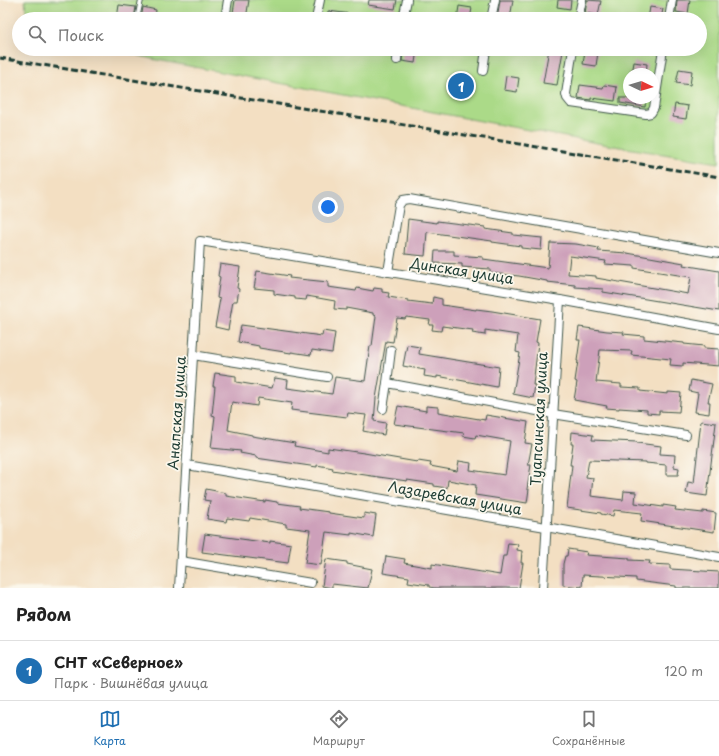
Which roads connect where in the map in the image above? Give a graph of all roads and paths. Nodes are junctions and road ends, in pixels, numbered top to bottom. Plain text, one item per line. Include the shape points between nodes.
1 (141, 0) edge
2 (228, 0) edge
3 (320, 0) edge
4 (407, 0) edge
5 (495, 0) edge
6 (582, 0) edge
7 (672, 0) edge
8 (138, 12) edge
9 (226, 12) edge
10 (317, 12) edge
11 (404, 12) edge
12 (493, 12) edge
13 (579, 12) edge
14 (669, 12) edge
15 (397, 56) edge
16 (485, 56) edge
17 (572, 56) edge
18 (663, 56) edge
19 (396, 60) dead end
20 (483, 71) dead end
21 (200, 241) joint
22 (719, 253) edge
23 (388, 272) junction
24 (560, 300) junction
25 (719, 329) edge
26 (391, 350) dead end
27 (194, 355) junction
28 (327, 378) dead end
29 (387, 383) junction
30 (383, 409) dead end
31 (553, 414) junction
32 (686, 435) dead end
33 (187, 465) junction
34 (546, 528) junction
35 (719, 557) edge
36 (181, 561) junction
37 (311, 583) dead end
38 (179, 588) edge
39 (543, 588) edge

1 - 8 lane
2 - 9 street
3 - 10 street
4 - 11 street
5 - 12 street
6 - 13 street
7 - 14 street
15 - 19 street
16 - 20 street
17 - 18 street via 566,88 567,98 571,103 642,114 651,113 654,108
21 - 23 street, Динская улица
21 - 27 street, Анапская улица
22 - 23 street via 409,199 403,200 399,205
23 - 24 street, Динская улица
24 - 25 street, Динская улица
24 - 31 street, Туапсинская улица
26 - 29 street
27 - 28 street
27 - 33 street, Анапская улица
29 - 30 street
29 - 31 street
31 - 32 street
31 - 34 street, Туапсинская улица
33 - 34 street, Лазаревская улица
33 - 36 street, Анапская улица
34 - 35 street, Лазаревская улица
34 - 39 street, Туапсинская улица
36 - 37 street
36 - 38 street, Анапская улица

